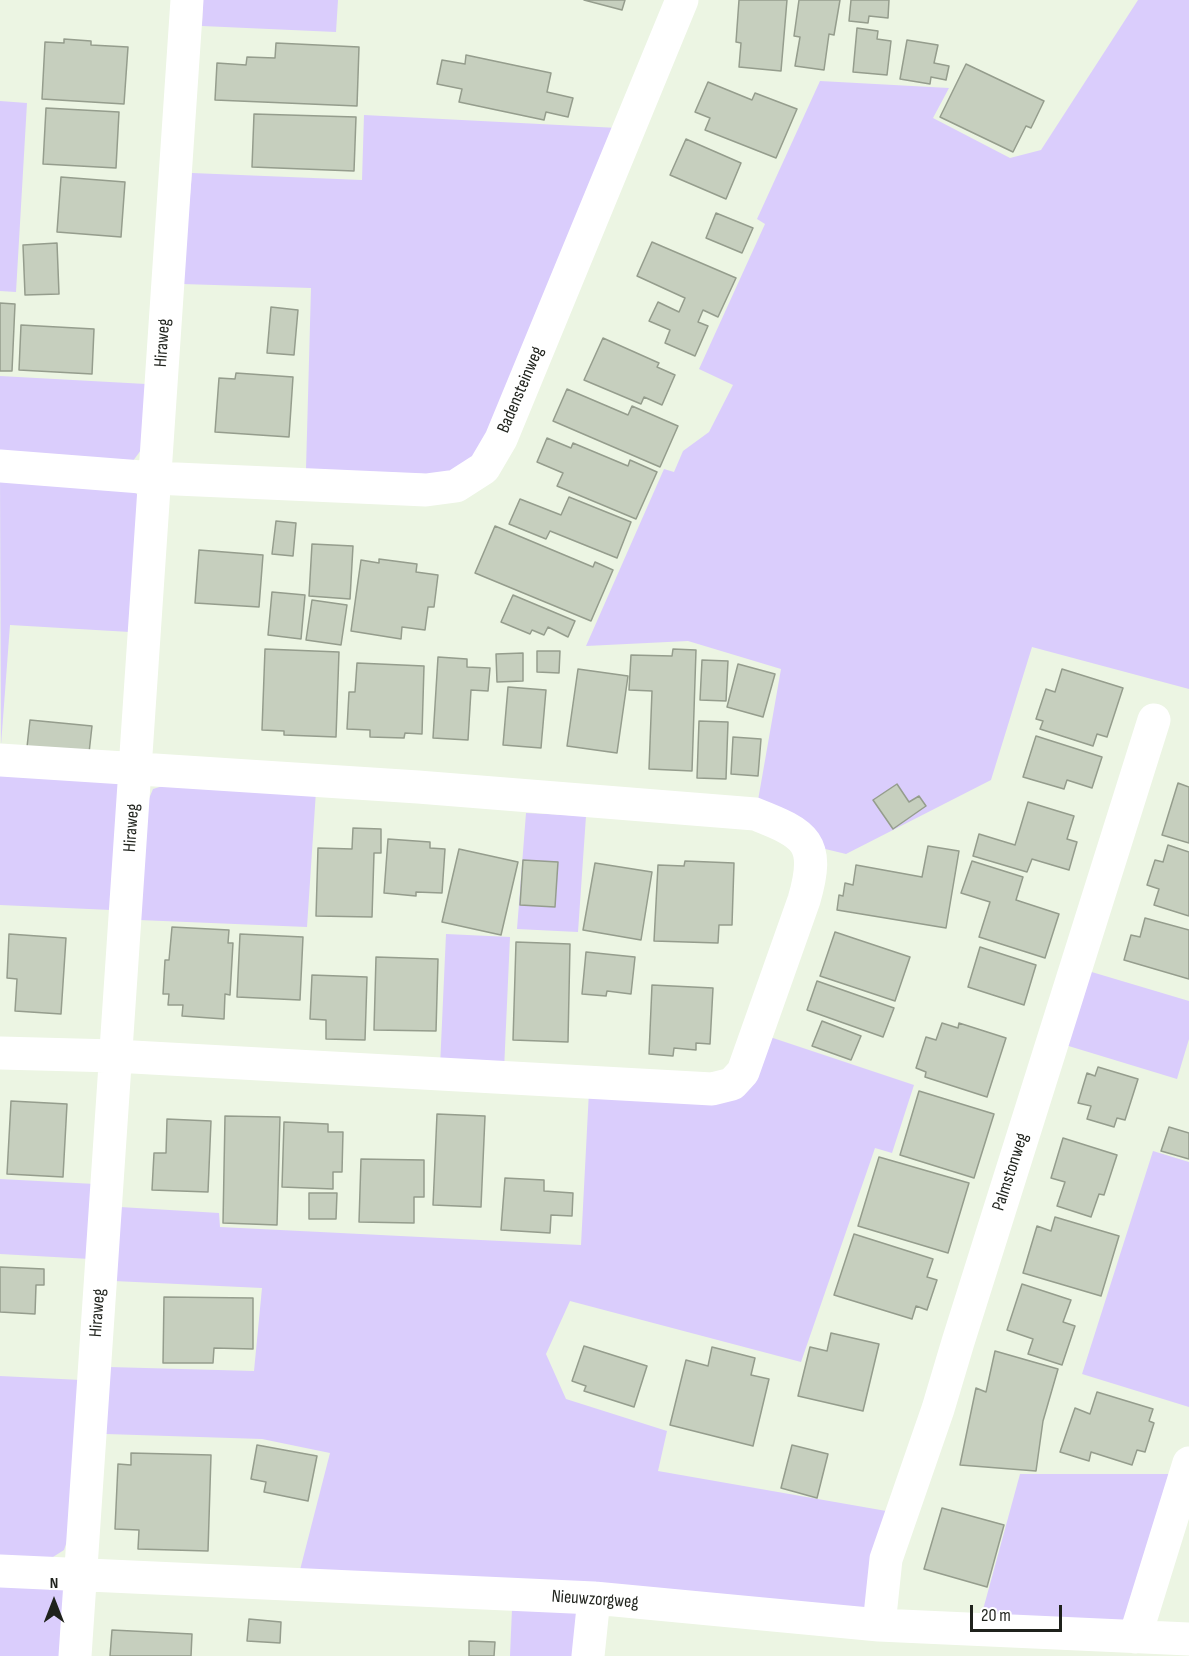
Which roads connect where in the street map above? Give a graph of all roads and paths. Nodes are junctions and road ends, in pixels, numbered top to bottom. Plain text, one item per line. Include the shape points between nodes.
1 (187, 0) edge
2 (682, 0) edge
3 (0, 466) edge
4 (154, 478) junction
5 (1154, 720) dead end
6 (0, 760) edge
7 (136, 769) junction
8 (0, 1053) edge
9 (115, 1056) junction
10 (1189, 1463) edge
11 (0, 1571) edge
12 (81, 1574) junction
13 (594, 1598) junction
14 (879, 1625) junction
15 (1135, 1637) junction
16 (1189, 1639) edge
17 (75, 1656) edge
18 (588, 1656) edge

1 - 4 street, Hiraweg
2 - 4 street, Badensteinweg via 501,439 484,468 456,486 426,490
3 - 4 street, Badensteinweg
4 - 7 street, Hiraweg
5 - 14 street, Palmstonweg via 938,1410 886,1559
6 - 7 street
7 - 9 street, Hiraweg
7 - 9 street via 755,814 788,827 801,837 812,860 809,885 743,1072 732,1084 712,1089
8 - 9 street
9 - 12 street, Hiraweg
10 - 15 street
11 - 12 street, Nieuwzorgweg
12 - 13 street, Nieuwzorgweg
12 - 17 street, Hiraweg
13 - 14 street, Nieuwzorgweg
13 - 18 street
14 - 15 street, Nieuwzorgweg
15 - 16 street, Nieuwzorgweg

